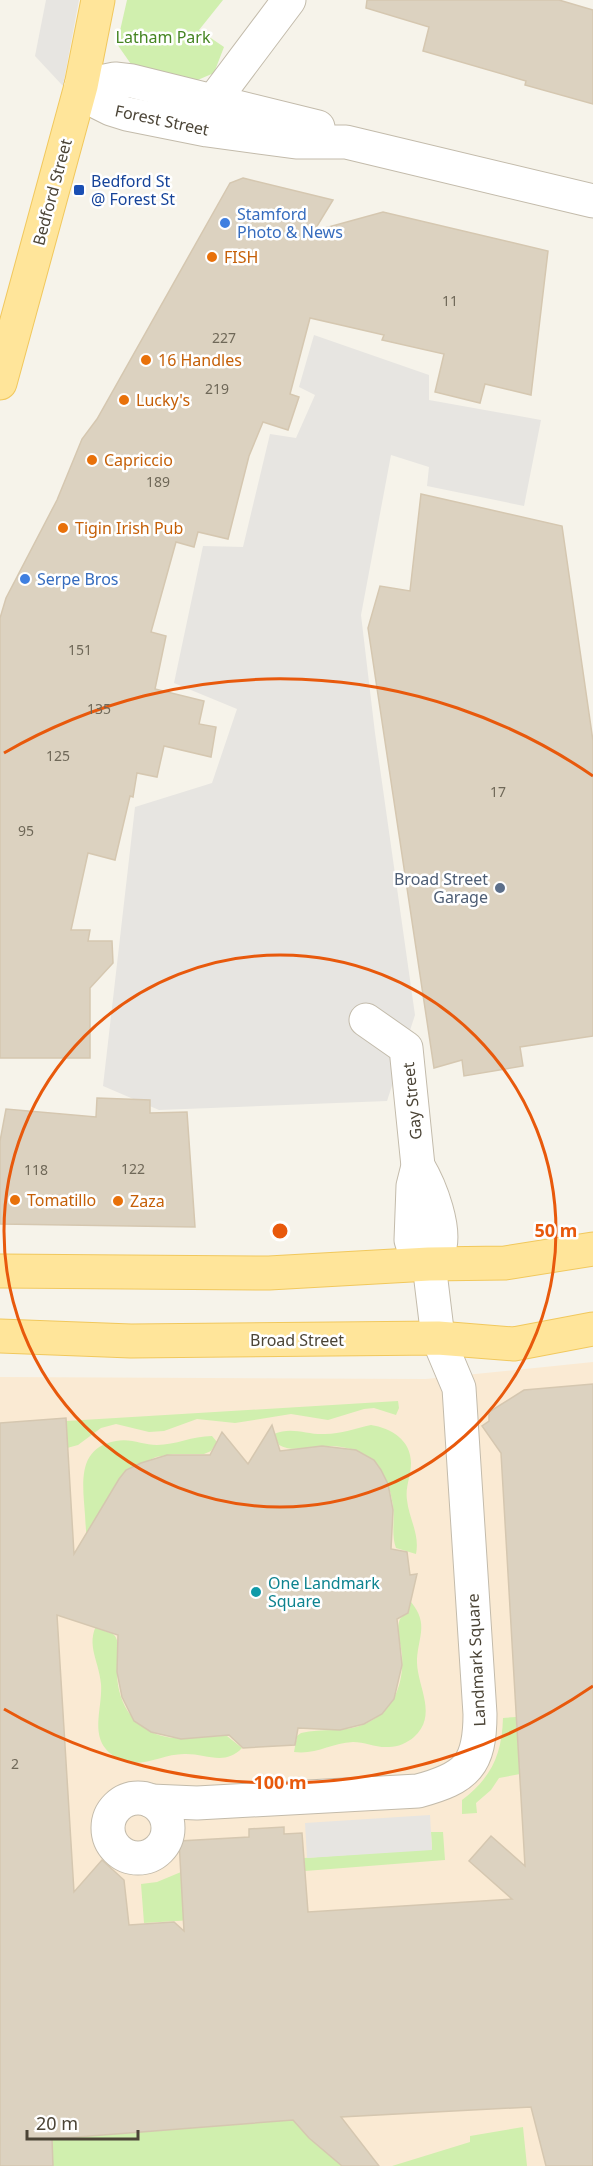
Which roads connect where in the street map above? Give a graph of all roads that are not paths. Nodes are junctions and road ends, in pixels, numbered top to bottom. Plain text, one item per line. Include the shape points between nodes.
1 (98, 0) edge
2 (289, 0) edge
3 (81, 86) junction
4 (211, 115) junction
5 (593, 201) edge
6 (0, 383) edge
7 (366, 1020) dead end
8 (593, 1250) edge
9 (429, 1264) junction
10 (0, 1271) edge
11 (593, 1329) edge
12 (0, 1336) edge
13 (438, 1338) junction
14 (151, 1801) dead end

1 - 3 main road, Bedford Street
2 - 4 street
3 - 4 street, Forest Street via 115,79 132,81
3 - 6 main road, Bedford Street
4 - 5 street, Forest Street via 317,127 346,142
7 - 9 street, Gay Street via 406,1048 418,1166 429,1184 438,1221 438,1254
8 - 9 main road via 505,1263
9 - 10 main road via 268,1273
9 - 13 street, Gay Street
11 - 13 main road, Broad Street via 514,1344
12 - 13 main road, Broad Street via 131,1341
13 - 14 street, Landmark Square via 460,1396 480,1714 477,1752 468,1768 456,1778 418,1791 197,1803

